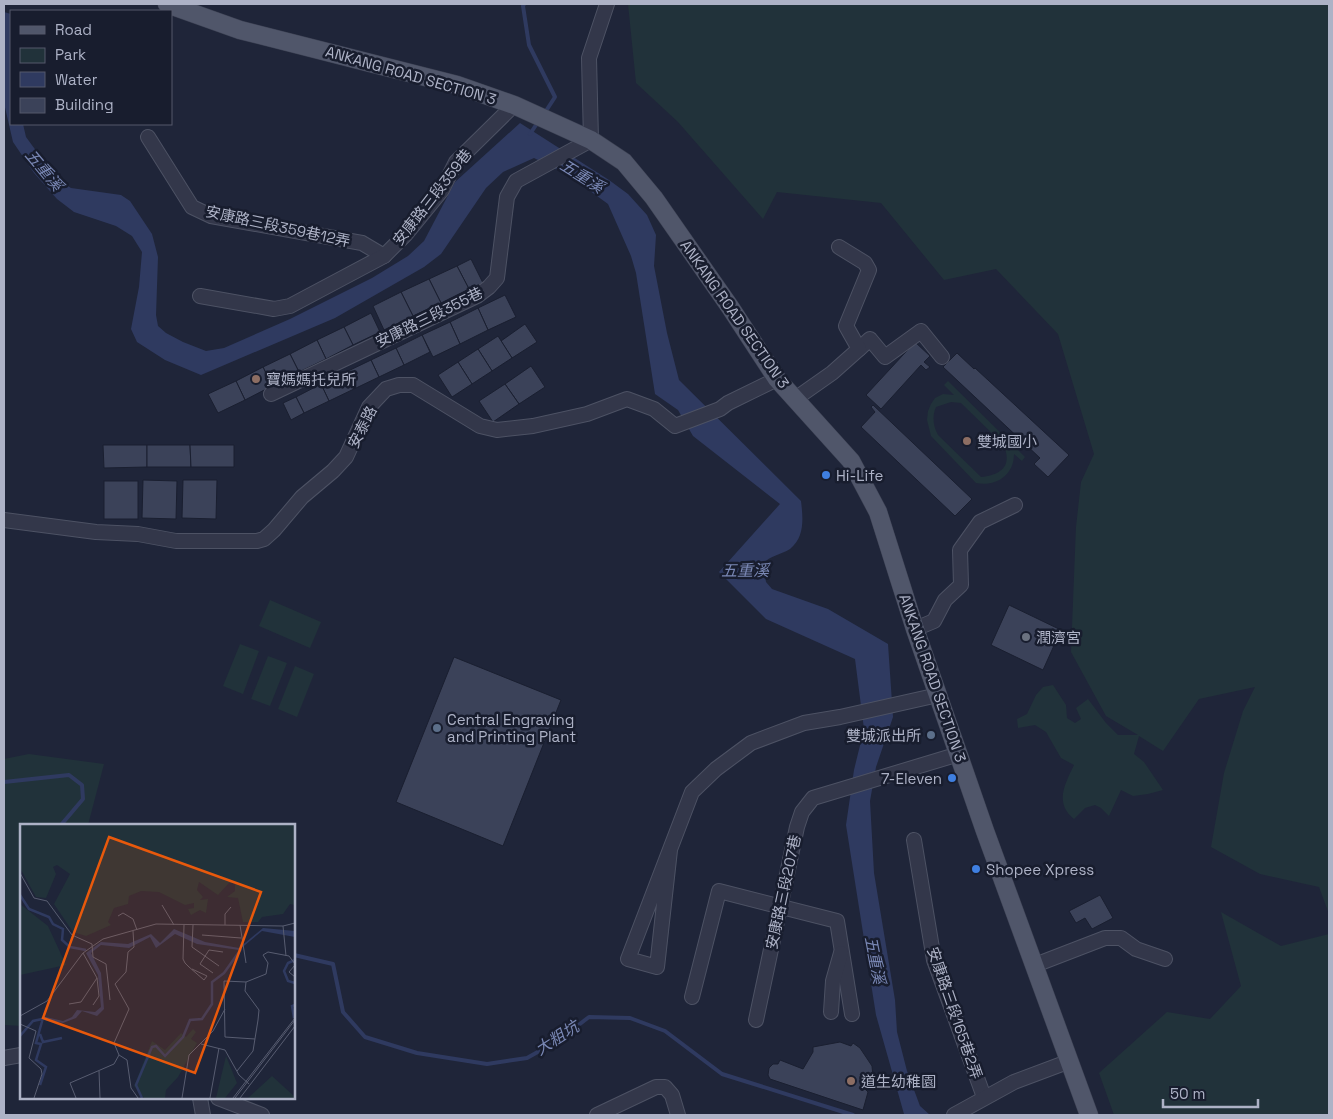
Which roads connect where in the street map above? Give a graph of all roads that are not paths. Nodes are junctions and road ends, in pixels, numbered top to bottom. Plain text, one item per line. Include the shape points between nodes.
1 (167, 4) edge
2 (607, 4) edge
3 (514, 105) junction
4 (148, 137) dead end
5 (591, 140) junction
6 (838, 247) dead end
7 (384, 256) junction
8 (200, 296) dead end
9 (858, 349) junction
10 (942, 357) dead end
11 (778, 379) junction
12 (271, 394) dead end
13 (795, 399) junction
14 (1015, 505) dead end
15 (4, 520) edge
16 (915, 629) junction
17 (930, 697) junction
18 (959, 754) junction
19 (914, 840) dead end
20 (670, 850) junction
21 (781, 905) junction
22 (842, 947) junction
23 (1165, 959) dead end
24 (1035, 965) junction
25 (692, 997) dead end
26 (831, 1012) dead end
27 (852, 1014) dead end
28 (756, 1020) dead end
29 (20, 1055) edge
30 (4, 1058) edge
31 (1070, 1061) junction
32 (984, 1097) junction
33 (200, 1099) edge
34 (221, 1099) edge
35 (203, 1115) edge
36 (262, 1115) edge
37 (596, 1115) edge
38 (678, 1115) edge
39 (954, 1115) edge
40 (1089, 1115) edge

1 - 3 main road, ANKANG ROAD SECTION 3 via 240,30 457,85
2 - 5 street via 589,58
3 - 5 main road, ANKANG ROAD SECTION 3
3 - 7 street, 安康路三段359巷 via 456,162 442,190
4 - 7 street, 安康路三段359巷12弄 via 192,206 211,216 362,243
5 - 11 main road, ANKANG ROAD SECTION 3 via 624,162 654,198
5 - 12 street, 安康路三段355巷 via 516,181 507,197 497,278 489,287 477,296
6 - 9 street via 865,263 869,270 846,326
7 - 8 street, 安康路三段359巷 via 282,308
9 - 10 street via 870,339 885,357 921,331
9 - 13 street via 832,373
11 - 13 main road, ANKANG ROAD SECTION 3
11 - 15 street, 安泰路 via 720,409 675,426 654,409 627,399 587,414 497,430 480,426 413,385 386,389 369,407 346,457 302,496 274,530 257,541 176,541
13 - 16 main road, ANKANG ROAD SECTION 3 via 851,461 878,512
14 - 16 street via 980,522 960,550 961,585 945,600 934,621
16 - 17 main road, ANKANG ROAD SECTION 3
17 - 18 main road, ANKANG ROAD SECTION 3
17 - 20 street via 804,723 750,743 716,768 692,792
18 - 21 street, 安康路三段207巷 via 812,798 797,827
18 - 24 main road, ANKANG ROAD SECTION 3
19 - 32 street, 安康路三段165巷2弄 via 934,960
20 - 20 street via 628,959 657,967 669,859
21 - 22 street via 837,921
21 - 25 street via 719,891
21 - 28 street, 安康路三段207巷
22 - 26 street via 833,981
22 - 27 street
23 - 24 street via 1136,949 1121,938 1105,938
24 - 31 main road, ANKANG ROAD SECTION 3
29 - 30 street
31 - 32 street
31 - 40 main road, ANKANG ROAD SECTION 3
32 - 39 street
33 - 35 street
34 - 36 street
37 - 38 street via 656,1087 665,1088 672,1095

